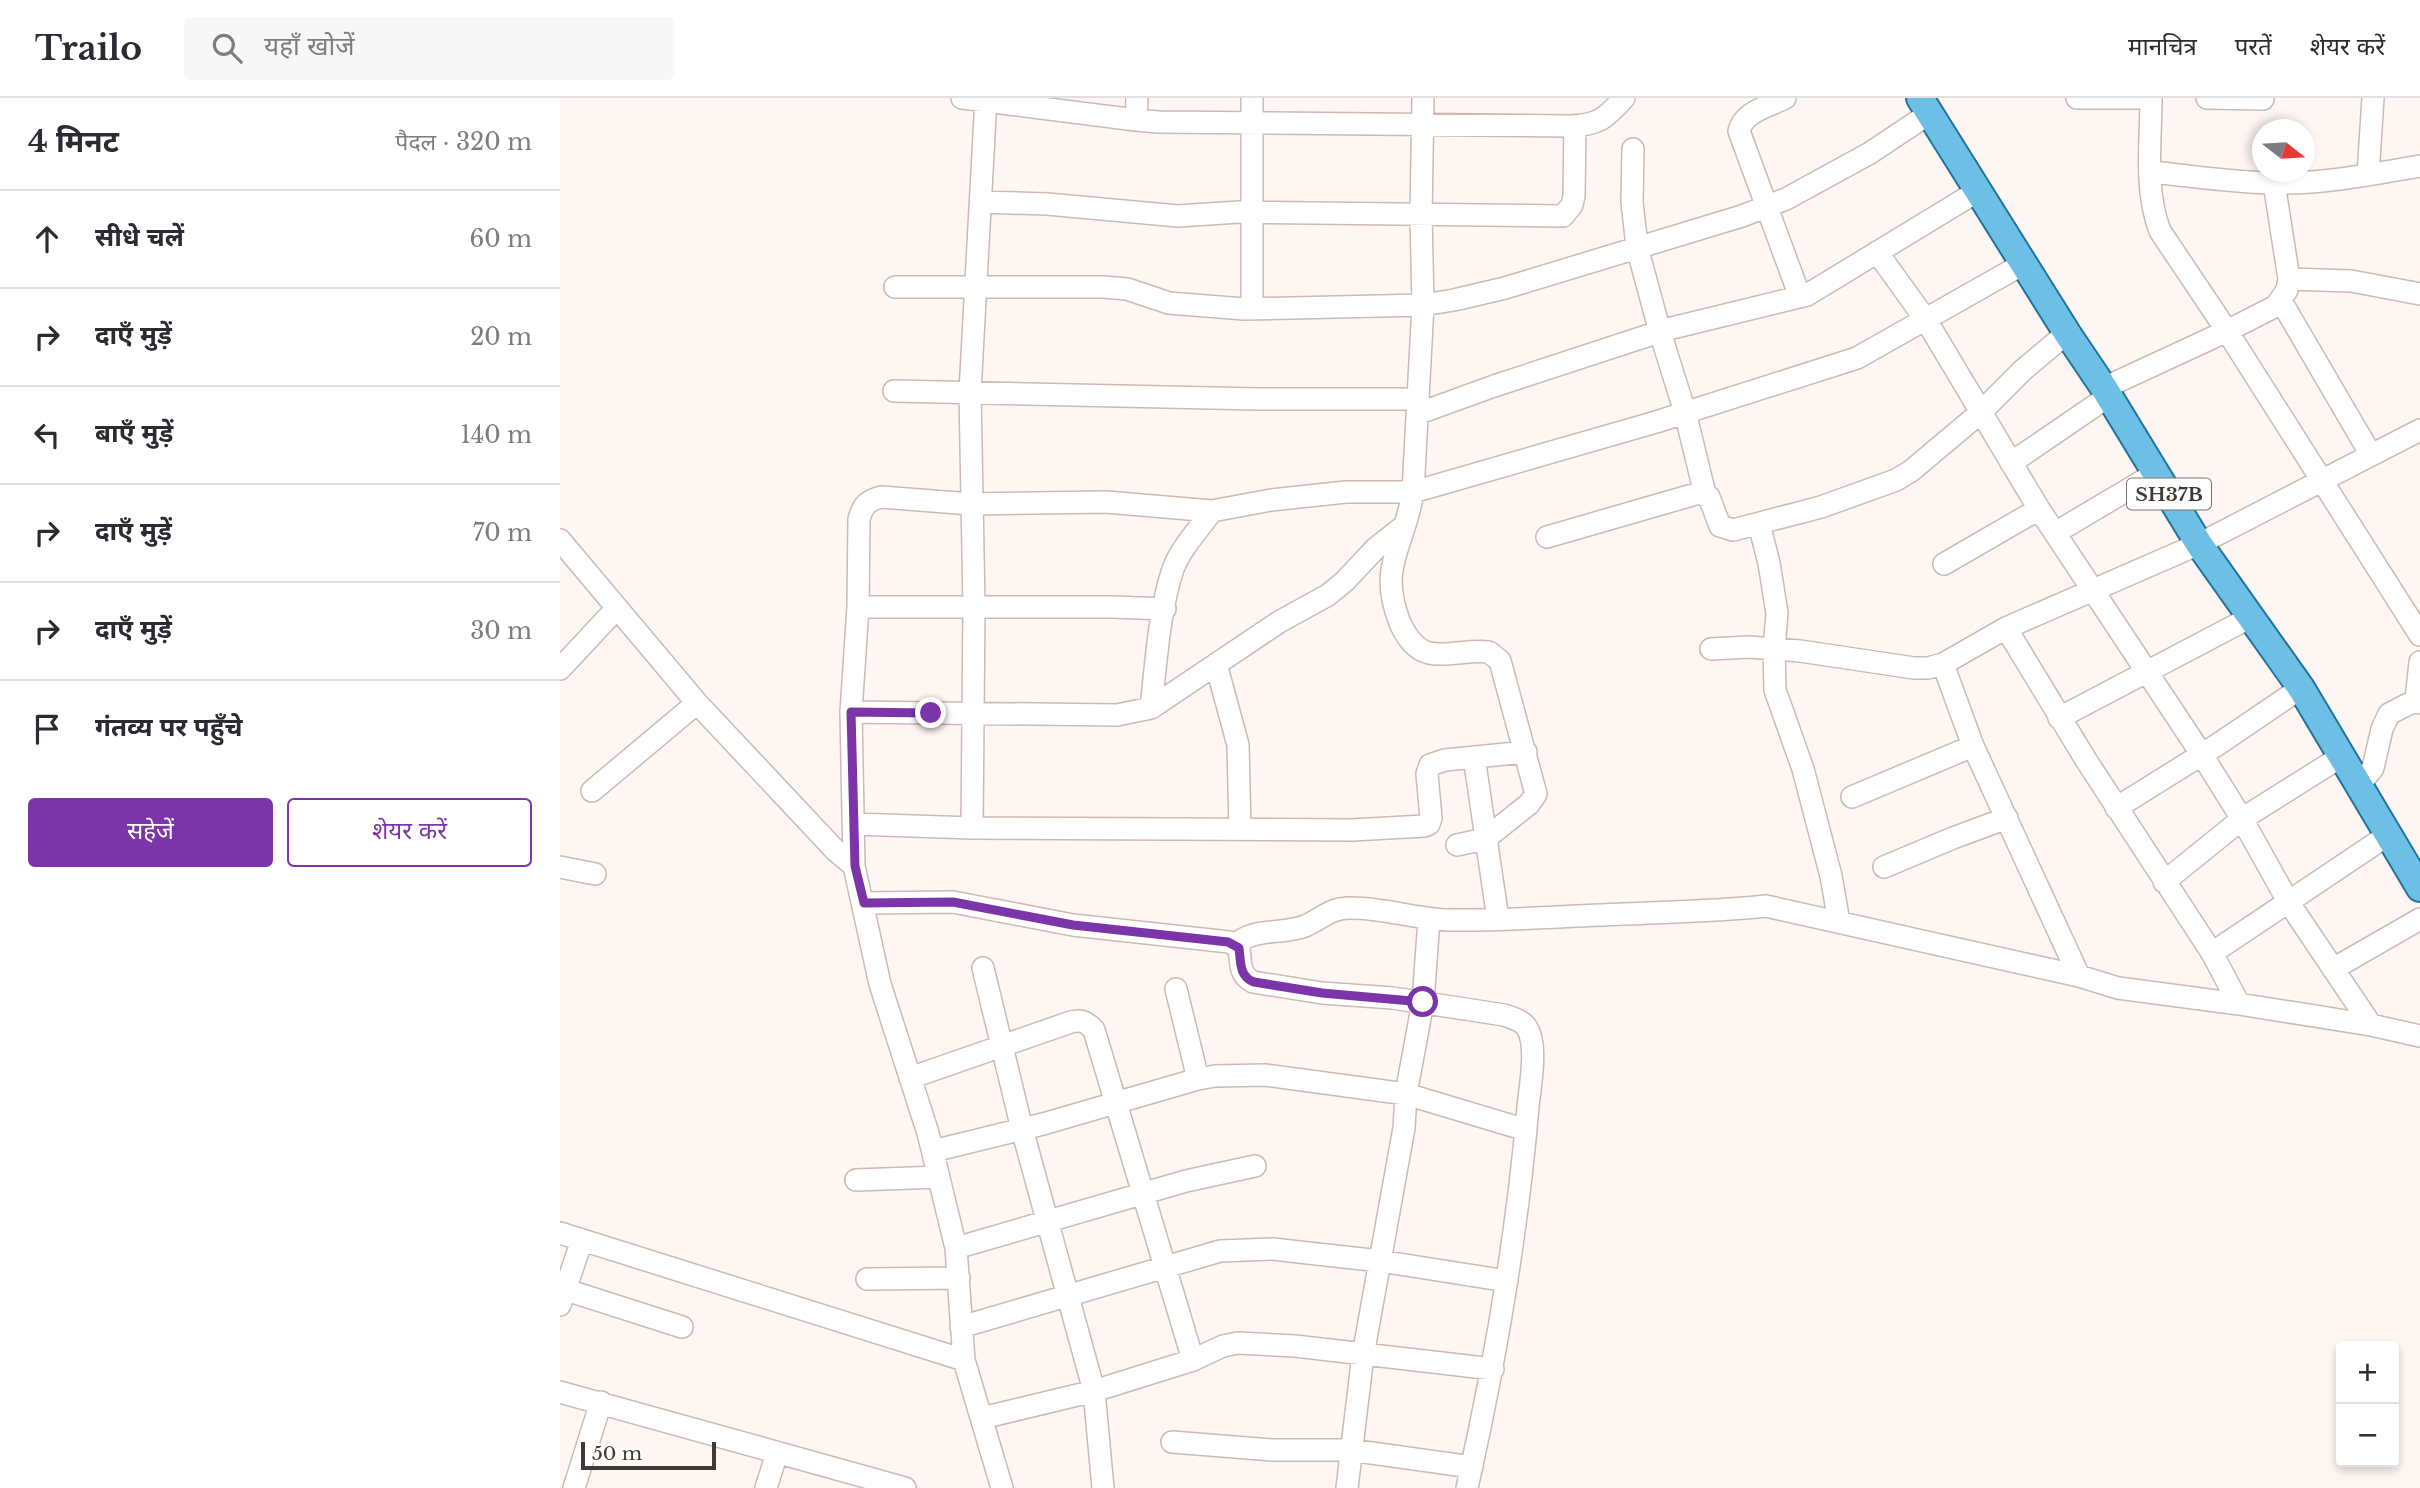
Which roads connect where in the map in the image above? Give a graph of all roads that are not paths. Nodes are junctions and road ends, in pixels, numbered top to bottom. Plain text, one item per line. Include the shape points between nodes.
1 (962, 98) edge
2 (1136, 98) edge
3 (1252, 98) edge
4 (1423, 98) edge
5 (1624, 98) edge
6 (1785, 98) edge
7 (2077, 98) edge
8 (2149, 98) edge
9 (2207, 98) edge
10 (2222, 98) edge
11 (2373, 98) edge
12 (2263, 99) edge
13 (986, 100) edge
14 (1925, 106) edge
15 (1136, 120) junction
16 (1252, 123) junction
17 (1422, 125) junction
18 (1575, 126) junction
19 (1633, 149) dead end
20 (2420, 166) edge
21 (2151, 172) junction
22 (2368, 175) junction
23 (2274, 183) junction
24 (1978, 191) junction
25 (981, 202) junction
26 (1768, 206) junction
27 (1253, 212) junction
28 (1421, 215) junction
29 (1637, 247) junction
30 (1877, 252) junction
31 (2023, 264) junction
32 (2289, 279) junction
33 (895, 287) dead end
34 (976, 287) junction
35 (2420, 294) edge
36 (1800, 297) junction
37 (2281, 302) junction
38 (1423, 305) junction
39 (1252, 309) junction
40 (1926, 320) junction
41 (2227, 331) junction
42 (1660, 332) junction
43 (2067, 333) junction
44 (894, 391) dead end
45 (970, 392) junction
46 (2107, 392) junction
47 (1418, 406) junction
48 (1685, 412) junction
49 (1980, 413) junction
50 (2420, 430) edge
51 (2371, 455) junction
52 (2011, 463) junction
53 (2156, 473) junction
54 (2321, 481) junction
55 (1413, 492) junction
56 (1705, 494) junction
57 (971, 504) junction
58 (2039, 509) junction
59 (1212, 511) junction
60 (1759, 524) junction
61 (1406, 525) junction
62 (2055, 533) junction
63 (1548, 537) dead end
64 (560, 540) edge
65 (2199, 544) junction
66 (1944, 564) dead end
67 (2093, 590) junction
68 (974, 606) junction
69 (858, 607) junction
70 (617, 608) junction
71 (1165, 609) junction
72 (2251, 617) junction
73 (2006, 628) junction
74 (2420, 635) edge
75 (1711, 649) dead end
76 (1774, 649) junction
77 (2420, 662) edge
78 (1216, 664) junction
79 (1943, 664) junction
80 (560, 669) edge
81 (2148, 672) junction
82 (2301, 688) junction
83 (2418, 701) edge
84 (697, 703) junction
85 (1151, 708) junction
86 (851, 712) junction
87 (973, 713) junction
88 (2059, 718) junction
89 (1973, 746) junction
90 (1526, 752) junction
91 (2202, 755) junction
92 (2342, 756) junction
93 (1474, 757) junction
94 (2359, 785) junction
95 (592, 791) dead end
96 (1852, 797) dead end
97 (2116, 808) junction
98 (2007, 818) junction
99 (2242, 819) junction
100 (855, 824) junction
101 (972, 828) junction
102 (1240, 829) junction
103 (2388, 835) junction
104 (1485, 839) junction
105 (1457, 845) dead end
106 (855, 866) junction
107 (560, 867) edge
108 (1884, 867) dead end
109 (595, 874) dead end
110 (2164, 882) junction
111 (2420, 888) edge
112 (864, 903) junction
113 (2289, 903) junction
114 (1429, 919) junction
115 (1498, 919) junction
116 (2420, 919) edge
117 (1839, 922) junction
118 (1235, 944) junction
119 (2211, 953) junction
120 (983, 968) dead end
121 (2333, 969) junction
122 (2079, 976) junction
123 (1176, 989) dead end
124 (1423, 1002) junction
125 (2239, 1004) junction
126 (2371, 1025) junction
127 (2420, 1036) edge
128 (1003, 1046) junction
129 (911, 1078) junction
130 (1198, 1079) junction
131 (1406, 1094) junction
132 (1115, 1102) junction
133 (1022, 1129) junction
134 (1526, 1130) junction
135 (933, 1151) junction
136 (1255, 1166) dead end
137 (939, 1177) junction
138 (856, 1180) dead end
139 (1142, 1194) junction
140 (1048, 1221) junction
141 (560, 1233) edge
142 (582, 1240) junction
143 (956, 1248) junction
144 (1380, 1261) junction
145 (1163, 1267) junction
146 (958, 1278) junction
147 (867, 1279) dead end
148 (1507, 1281) junction
149 (562, 1294) edge
150 (1067, 1295) junction
151 (682, 1327) dead end
152 (961, 1327) junction
153 (1363, 1355) junction
154 (964, 1360) junction
155 (1193, 1360) junction
156 (1493, 1369) junction
157 (1094, 1391) junction
158 (560, 1392) edge
159 (601, 1402) junction
160 (982, 1418) junction
161 (1172, 1442) dead end
162 (1350, 1450) junction
163 (777, 1453) junction
164 (1472, 1466) junction
165 (574, 1488) edge
166 (766, 1488) edge
167 (905, 1488) edge
168 (1003, 1488) edge
169 (1103, 1488) edge
170 (1347, 1488) edge
171 (1467, 1488) edge

1 - 13 street
2 - 15 street
3 - 16 street
4 - 17 street
5 - 18 street via 1606,118
6 - 26 street via 1749,114 1739,131
7 - 8 street
8 - 21 street
9 - 10 street
10 - 12 street
11 - 22 street
13 - 15 street
13 - 25 street
14 - 24 main road, SH37B
14 - 26 street via 1870,153
15 - 16 street
16 - 17 street
16 - 27 street
17 - 18 street
17 - 28 street
18 - 28 street via 1574,196 1563,216
19 - 29 street
20 - 22 street
21 - 23 street
21 - 41 street via 2154,216 2160,231
22 - 23 street
23 - 32 street
24 - 30 street
24 - 31 main road, SH37B
25 - 27 street via 1178,216
25 - 34 street
26 - 29 street
26 - 36 street
27 - 28 street
27 - 39 street
28 - 38 street
29 - 38 street via 1505,288
29 - 42 street
30 - 36 street
30 - 40 street
31 - 40 street
31 - 43 main road, SH37B
32 - 35 street via 2351,281
32 - 37 street
33 - 34 street
34 - 39 street via 1103,286 1169,303
34 - 45 street
36 - 42 street
37 - 41 street
37 - 51 street
38 - 39 street
38 - 47 street
40 - 48 street via 1857,358
40 - 49 street
41 - 46 street
41 - 54 street
42 - 47 street
42 - 48 street
43 - 46 main road, SH37B
43 - 49 street
44 - 45 street
45 - 47 street
45 - 57 street
46 - 52 street
46 - 53 main road, SH37B
47 - 55 street
48 - 55 street
48 - 56 street
49 - 52 street
49 - 60 street via 1896,480
50 - 51 street
51 - 54 street
52 - 58 street
53 - 62 street
53 - 65 main road, SH37B
54 - 65 street
54 - 74 street
55 - 59 street via 1346,492
55 - 61 street
56 - 60 street via 1725,529
56 - 63 street
57 - 59 street via 1107,502
57 - 68 street
57 - 69 street via 881,497 862,506
58 - 62 street
58 - 66 street
59 - 71 street via 1174,567
60 - 76 street via 1777,613
61 - 78 street via 1328,595
61 - 90 street via 1390,579 1393,604 1405,634 1416,647 1430,653 1482,651 1494,655 1500,661
62 - 67 street
64 - 70 street
65 - 67 street
65 - 72 main road, SH37B
67 - 73 street
67 - 81 street
68 - 69 street
68 - 71 street
68 - 87 street
69 - 86 street
70 - 80 street
70 - 84 street
71 - 85 street
72 - 81 street
72 - 82 main road, SH37B
73 - 79 street
73 - 88 street
75 - 76 street
76 - 79 street via 1914,668
76 - 117 street via 1775,690 1803,769
77 - 83 street
78 - 85 street
78 - 102 street via 1238,746
79 - 89 street
81 - 88 street
81 - 91 street
82 - 91 street
82 - 92 main road, SH37B
83 - 94 street via 2389,714 2373,768
84 - 95 street
84 - 106 street
85 - 87 street via 1117,715
86 - 87 street
86 - 100 street
87 - 101 street
88 - 97 street
89 - 96 street
89 - 98 street
90 - 93 street
90 - 104 street via 1535,800
91 - 97 street
91 - 99 street
92 - 94 main road, SH37B
92 - 99 street
93 - 102 street via 1430,765 1431,818 1424,826
93 - 104 street
94 - 103 main road, SH37B
97 - 110 street
98 - 108 street
98 - 122 street
99 - 110 street
99 - 113 street
100 - 101 street
100 - 106 street
101 - 102 street
103 - 111 main road, SH37B
103 - 113 street
104 - 105 street
104 - 115 street
106 - 112 street
107 - 109 street
110 - 119 street
112 - 118 street via 953,902 1073,925
112 - 129 street via 880,984
113 - 119 street
113 - 121 street
114 - 115 street
114 - 118 street via 1345,908 1326,912 1307,925 1250,935
114 - 124 street
115 - 117 street via 1766,906
116 - 121 street
117 - 122 street
118 - 124 street via 1241,971 1254,982
119 - 125 street
120 - 128 street
121 - 126 street
122 - 125 street via 2118,988
123 - 130 street
124 - 131 street
124 - 134 street via 1504,1015 1527,1026 1532,1056
125 - 126 street
126 - 127 street
128 - 129 street
128 - 132 street via 1079,1020 1087,1023 1094,1030
128 - 133 street
129 - 135 street
130 - 131 street via 1265,1075
130 - 132 street
131 - 134 street
131 - 144 street
132 - 133 street
132 - 139 street
133 - 135 street
133 - 140 street
134 - 148 street
135 - 137 street
136 - 139 street
137 - 138 street
137 - 143 street
139 - 140 street
139 - 145 street
140 - 143 street
140 - 150 street
141 - 142 street
142 - 149 street
142 - 154 street
143 - 146 street
144 - 145 street via 1299,1251 1241,1250
144 - 148 street
144 - 153 street
145 - 150 street
145 - 155 street
146 - 147 street
146 - 152 street
148 - 156 street
149 - 151 street
150 - 152 street
150 - 157 street
152 - 154 street
153 - 155 street via 1238,1343
153 - 156 street
153 - 162 street
154 - 160 street
155 - 157 street
156 - 164 street
157 - 160 street
157 - 169 street
158 - 159 street
159 - 163 street
159 - 165 street
160 - 168 street
161 - 162 street
162 - 164 street
162 - 170 street
163 - 166 street
163 - 167 street
164 - 171 street

